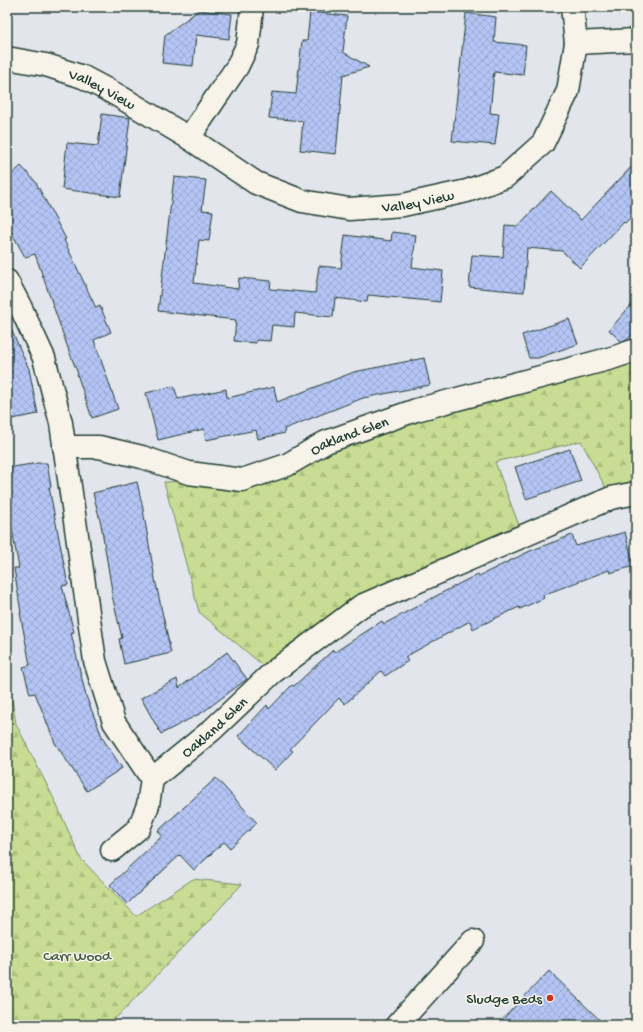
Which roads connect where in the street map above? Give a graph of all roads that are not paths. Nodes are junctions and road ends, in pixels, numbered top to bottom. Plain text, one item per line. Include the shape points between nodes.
1 (252, 7) edge
2 (572, 7) edge
3 (636, 40) edge
4 (576, 43) junction
5 (7, 58) edge
6 (190, 138) junction
7 (7, 281) edge
8 (636, 350) edge
9 (64, 447) junction
10 (636, 493) edge
11 (152, 779) junction
12 (112, 850) dead end
13 (473, 941) dead end
14 (397, 1025) edge

1 - 6 street via 248,44 237,67
2 - 4 street, Valley View
3 - 4 street
4 - 6 street, Valley View via 568,91 543,142 505,177 467,191 403,205 349,209 302,201 256,183
5 - 6 street, Valley View via 46,65 83,77
7 - 9 street via 44,358 61,423
8 - 9 street, Oakland Glen via 416,410 326,442 287,465 242,480 189,473 142,457 99,447
9 - 11 street via 95,661 114,722
10 - 11 street, Oakland Glen via 612,498 361,606 272,673 212,730
11 - 12 street via 148,805 139,828
13 - 14 street

